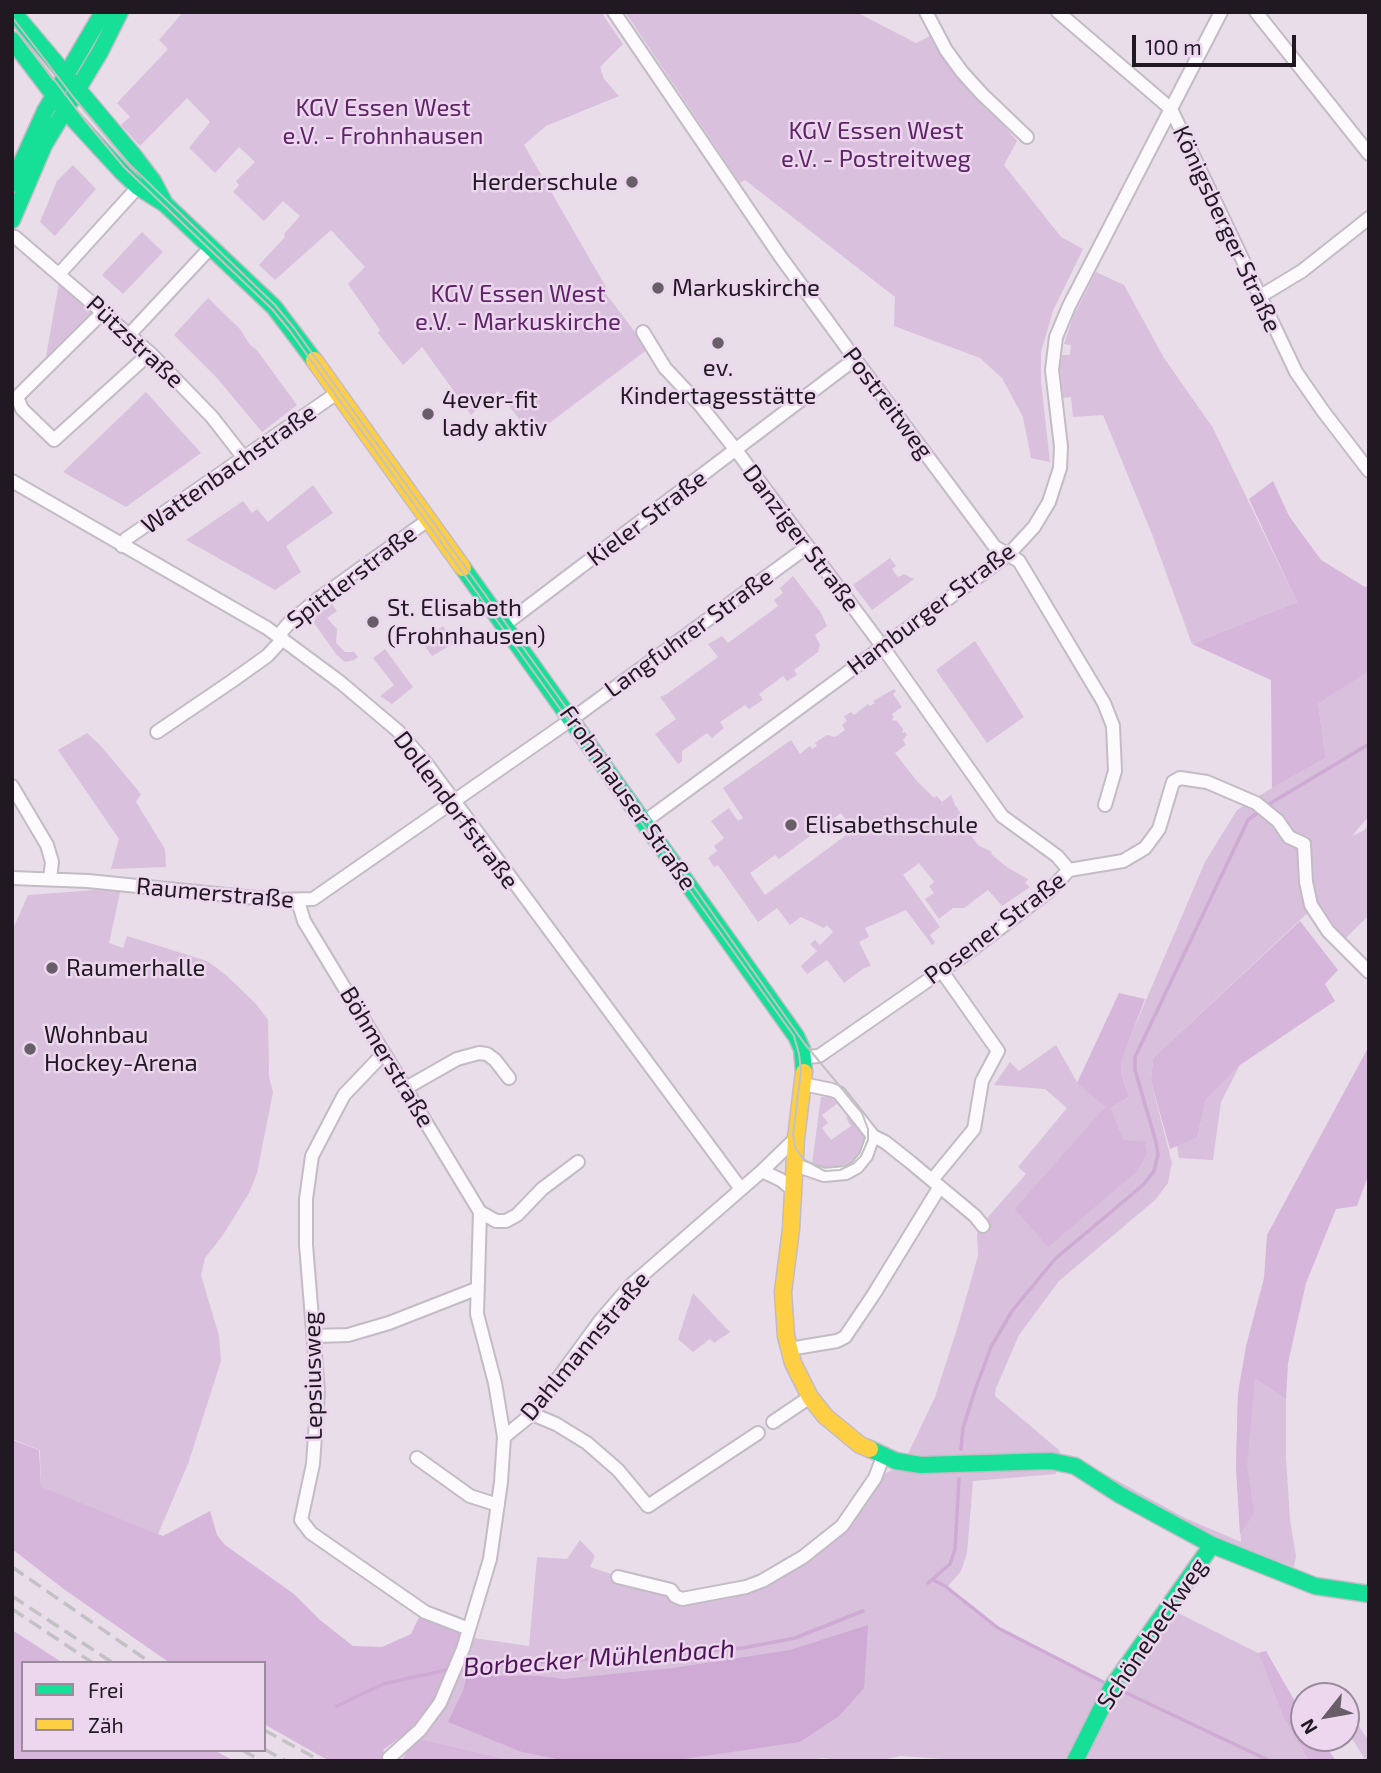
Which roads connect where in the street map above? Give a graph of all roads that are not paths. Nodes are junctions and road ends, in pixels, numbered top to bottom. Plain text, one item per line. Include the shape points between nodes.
1 (13, 12) edge
2 (103, 12) edge
3 (120, 12) edge
4 (614, 12) edge
5 (926, 12) edge
6 (1058, 12) edge
7 (1221, 12) edge
8 (1256, 12) edge
9 (12, 40) edge
10 (71, 83) junction
11 (54, 96) junction
12 (1171, 109) junction
13 (65, 110) junction
14 (1027, 137) dead end
15 (1369, 154) edge
16 (12, 184) edge
17 (138, 187) junction
18 (165, 204) junction
19 (1369, 218) edge
20 (14, 229) edge
21 (211, 247) junction
22 (60, 273) junction
23 (1259, 297) junction
24 (102, 313) junction
25 (643, 332) dead end
26 (129, 335) junction
27 (150, 353) junction
28 (855, 359) junction
29 (337, 393) junction
30 (736, 450) junction
31 (244, 458) junction
32 (1369, 471) edge
33 (12, 481) edge
34 (428, 520) junction
35 (122, 546) junction
36 (807, 547) junction
37 (1009, 555) junction
38 (504, 625) junction
39 (280, 638) junction
40 (882, 646) junction
41 (572, 719) junction
42 (157, 732) dead end
43 (12, 786) edge
44 (452, 801) junction
45 (1105, 805) dead end
46 (644, 822) junction
47 (1069, 870) junction
48 (12, 878) edge
49 (50, 879) junction
50 (298, 901) junction
51 (941, 970) junction
52 (1369, 972) edge
53 (384, 1052) junction
54 (803, 1056) junction
55 (509, 1078) dead end
56 (803, 1084) junction
57 (406, 1088) junction
58 (873, 1136) junction
59 (796, 1138) junction
60 (578, 1163) dead end
61 (795, 1165) junction
62 (762, 1171) junction
63 (935, 1184) junction
64 (741, 1189) junction
65 (794, 1191) junction
66 (480, 1212) junction
67 (983, 1226) dead end
68 (477, 1289) junction
69 (314, 1336) junction
70 (789, 1349) junction
71 (810, 1397) junction
72 (532, 1414) junction
73 (773, 1422) dead end
74 (758, 1433) dead end
75 (504, 1437) junction
76 (883, 1457) junction
77 (417, 1458) dead end
78 (498, 1505) junction
79 (1212, 1545) junction
80 (618, 1577) dead end
81 (1369, 1594) edge
82 (469, 1629) junction
83 (389, 1758) dead end
84 (1075, 1761) edge

1 - 10 main road, Frohnhauser Straße
2 - 10 main road
3 - 10 main road
4 - 28 street, Postreitweg
5 - 14 street via 962,72
6 - 12 street, Königsberger Straße
7 - 12 street, Hamburger Straße
8 - 15 street
9 - 11 main road, Frohnhauser Straße
10 - 11 main road
10 - 13 main road
10 - 18 main road, Frohnhauser Straße via 134,156
11 - 13 main road, Frohnhauser Straße
11 - 16 main road
12 - 23 street, Königsberger Straße
12 - 37 street, Hamburger Straße via 1056,337 1052,370 1060,468 1049,502
13 - 17 main road, Frohnhauser Straße
13 - 20 main road via 33,168
17 - 18 main road, Frohnhauser Straße
17 - 22 street
18 - 21 main road, Frohnhauser Straße
19 - 23 street via 1310,265
20 - 22 street, Pützstraße
21 - 26 street
21 - 29 main road, Frohnhauser Straße via 274,307
22 - 24 street, Pützstraße
23 - 32 street, Königsberger Straße via 1310,394
24 - 26 street, Pützstraße
24 - 27 street via 17,397 22,409 54,440
25 - 30 street, Danziger Straße via 665,368
26 - 27 street, Pützstraße
27 - 31 street, Pützstraße via 212,417
28 - 30 street, Kieler Straße
28 - 37 street, Postreitweg via 995,547
29 - 31 street, Wattenbachstraße
29 - 34 main road, Frohnhauser Straße
30 - 36 street, Danziger Straße
30 - 38 street, Kieler Straße
31 - 35 street, Wattenbachstraße
33 - 35 street, Dollendorfstraße
34 - 38 main road, Frohnhauser Straße
34 - 39 street, Spittlerstraße via 318,599 290,622
35 - 39 street, Dollendorfstraße
36 - 40 street, Danziger Straße
36 - 41 street, Langfuhrer Straße
37 - 40 street, Hamburger Straße
37 - 45 street, Postreitweg via 1019,561 1104,703 1113,726 1115,771
38 - 41 main road, Frohnhauser Straße
39 - 42 street, Spittlerstraße via 267,656
39 - 44 street, Dollendorfstraße via 398,731
40 - 46 street, Hamburger Straße
40 - 47 street, Danziger Straße via 1002,816
41 - 44 street, Raumerstraße
41 - 46 main road, Frohnhauser Straße
43 - 49 street via 47,845
44 - 50 street, Raumerstraße via 313,899
44 - 64 street, Dollendorfstraße
46 - 54 main road, Frohnhauser Straße via 796,1036
47 - 51 street, Posener Straße via 1049,891
47 - 52 street, Posener Straße via 1123,861 1145,848 1159,829 1172,782 1184,777 1207,782 1256,803 1289,836 1304,844 1311,905 1328,931
48 - 49 street, Raumerstraße
49 - 50 street, Raumerstraße
50 - 53 street, Böhmerstraße via 304,922
51 - 54 street, Posener Straße via 819,1056
51 - 63 street via 998,1051 982,1081 974,1129
53 - 57 street, Böhmerstraße
53 - 69 street, Lepsiusweg via 344,1095 313,1156 306,1199 306,1245
54 - 56 main road, Frohnhauser Straße
55 - 57 street via 495,1060 479,1054 457,1059
56 - 58 street via 839,1093
56 - 59 main road, Frohnhauser Straße
57 - 66 street, Böhmerstraße
58 - 61 street via 866,1156 846,1172 824,1175
58 - 63 street
59 - 61 main road, Frohnhauser Straße
59 - 62 street, Dahlmannstraße
60 - 66 street via 506,1221
61 - 65 main road, Frohnhauser Straße
62 - 64 street, Dahlmannstraße
62 - 65 street
63 - 67 street
63 - 70 street via 874,1294 845,1336
64 - 72 street, Dahlmannstraße via 616,1300
65 - 70 main road, Frohnhauser Straße via 783,1292
66 - 68 street
68 - 69 street via 348,1335
68 - 75 street via 481,1335
69 - 82 street, Lepsiusweg via 316,1427 301,1520 312,1533 425,1612
70 - 71 main road, Frohnhauser Straße
71 - 73 street
71 - 76 main road, Frohnhauser Straße via 842,1432
72 - 74 street via 573,1434 603,1456 648,1506
72 - 75 street, Dahlmannstraße
75 - 78 street
76 - 79 main road, Frohnhauser Straße via 921,1465 1051,1461 1074,1466
76 - 80 street via 875,1478 842,1526 762,1581 682,1599 671,1590
77 - 78 street via 470,1496
78 - 82 street via 490,1559
79 - 81 main road, Frohnhauser Straße via 1315,1586
79 - 84 main road, Schönebeckweg via 1112,1686
82 - 83 street via 432,1717

